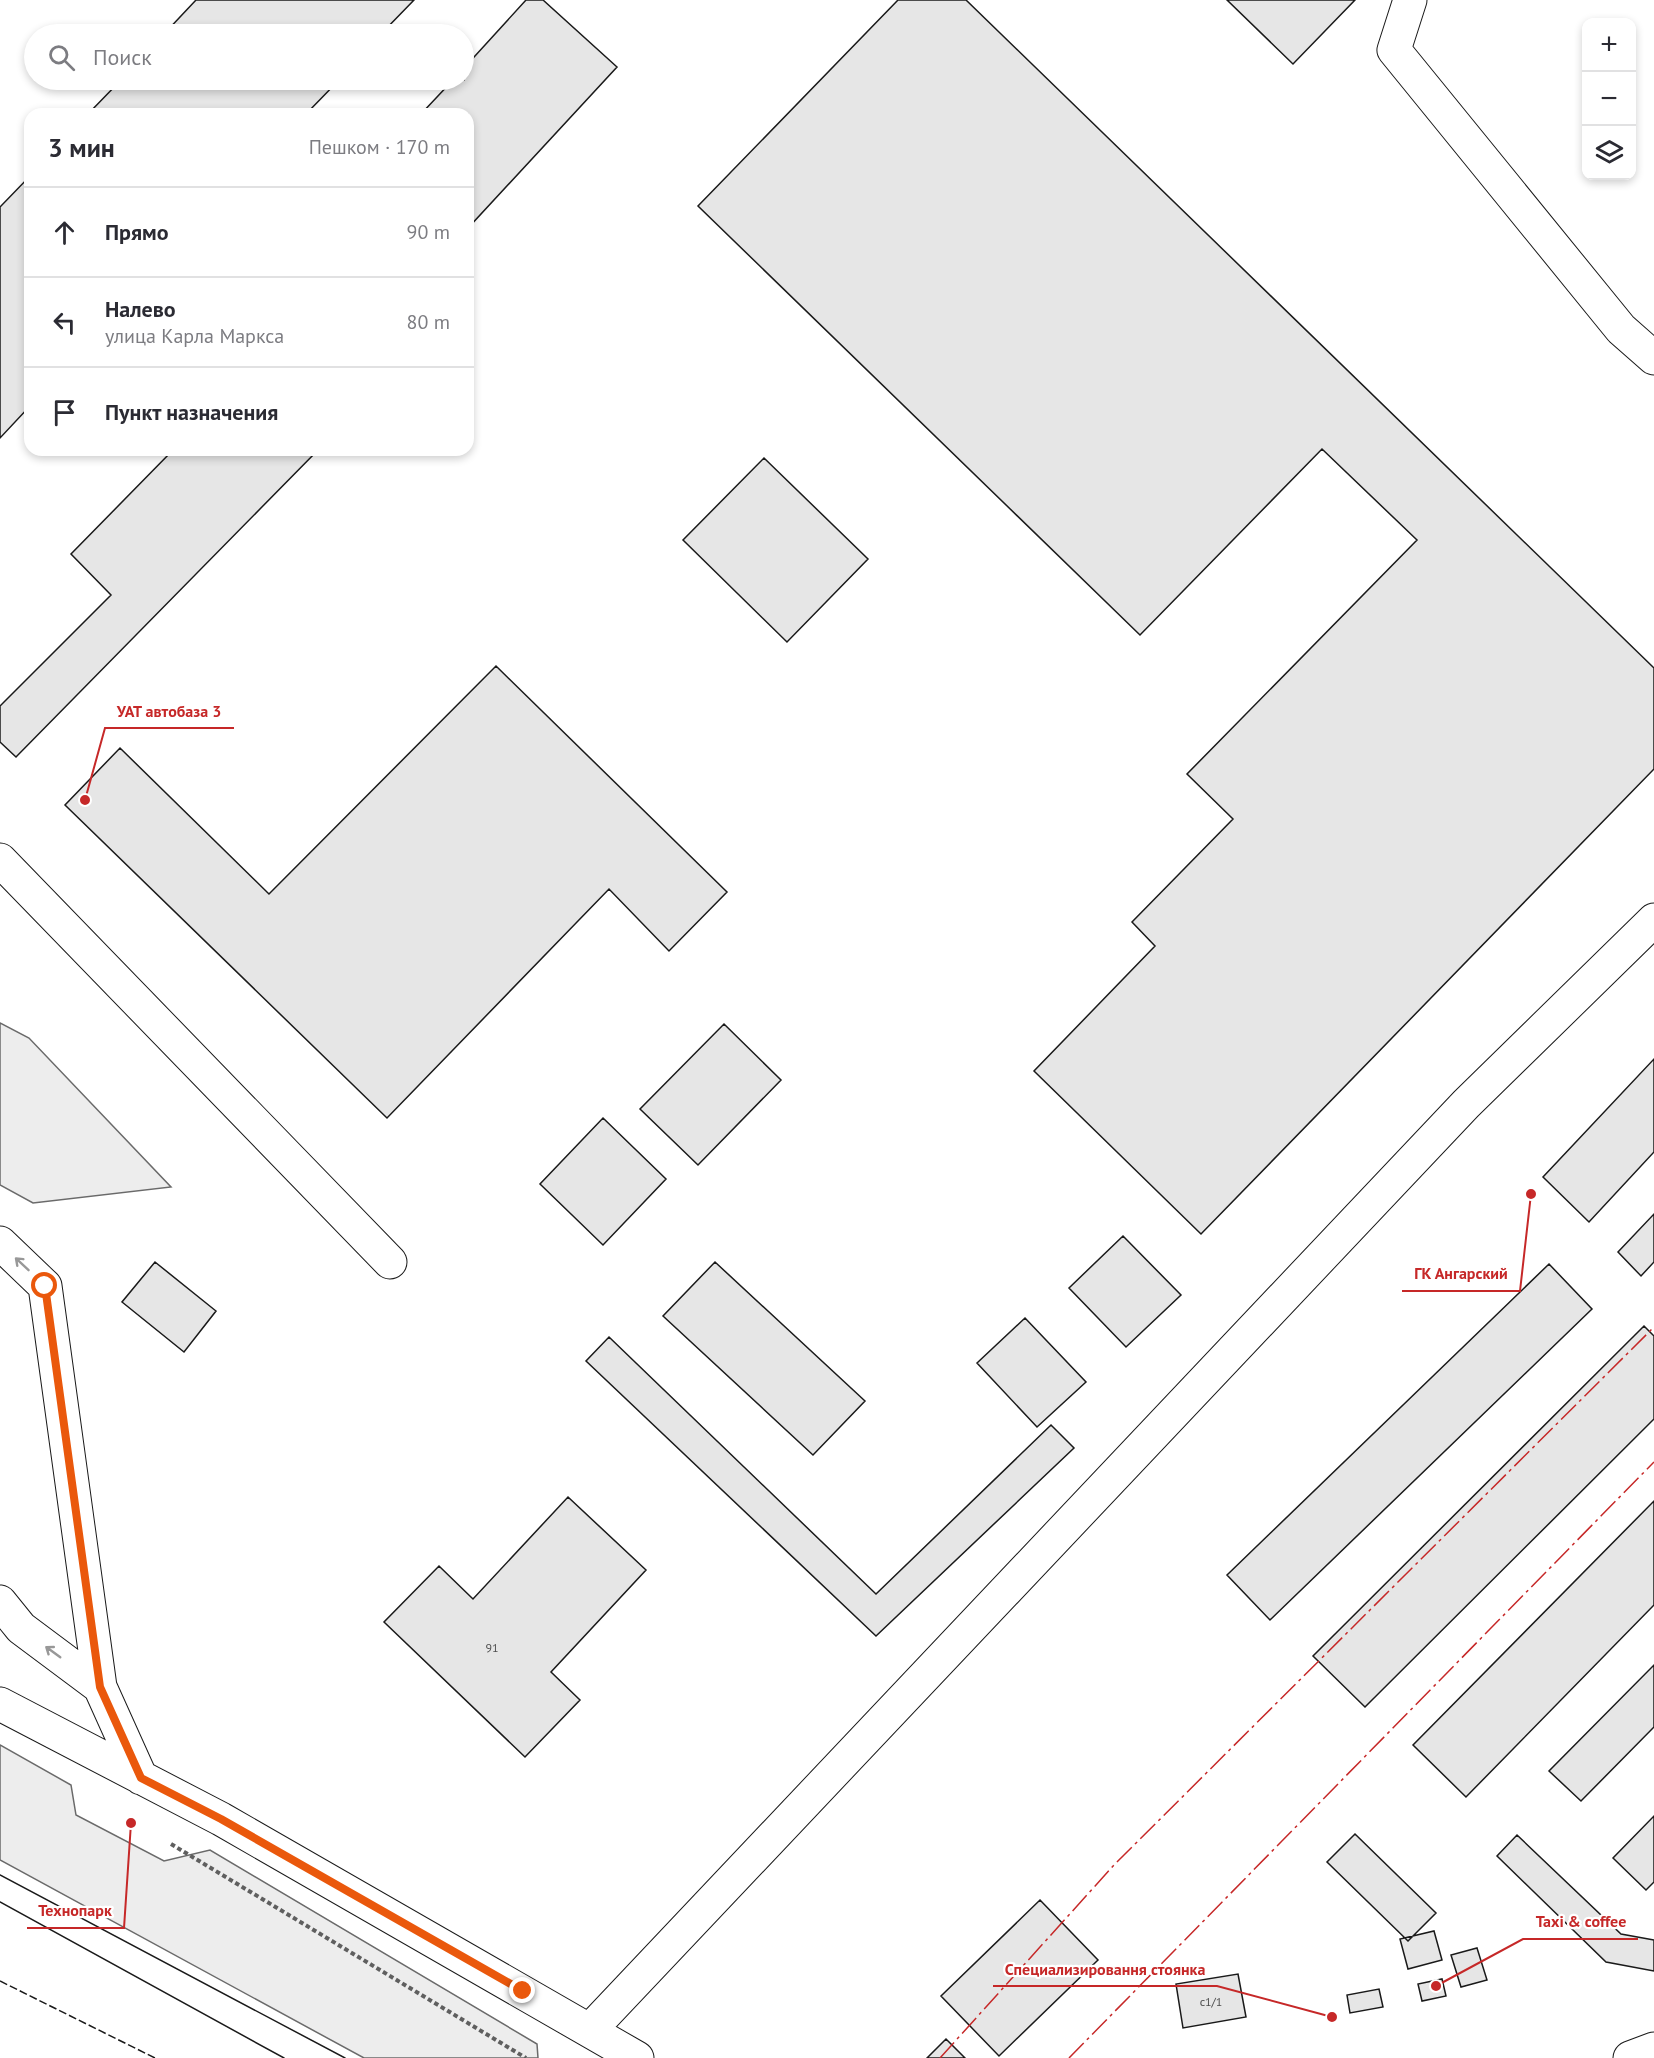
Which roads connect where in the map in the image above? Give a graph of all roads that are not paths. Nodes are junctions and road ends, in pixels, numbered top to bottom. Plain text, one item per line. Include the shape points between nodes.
1 (1410, 0) edge
2 (1654, 358) edge
3 (0, 860) edge
4 (1654, 920) edge
5 (0, 1243) edge
6 (390, 1262) dead end
7 (0, 1602) edge
8 (100, 1687) junction
9 (0, 1704) edge
10 (141, 1778) junction
11 (590, 2030) junction
12 (1654, 2049) edge
13 (637, 2058) edge
14 (1630, 2058) edge

1 - 2 street via 1394,50 1621,329
3 - 6 street
4 - 11 street via 1466,1104
8 -> 5 street via 45,1286
8 -> 7 street via 21,1628
8 - 10 street
9 - 10 street
10 - 11 street via 221,1819
11 - 13 street
12 - 14 street

